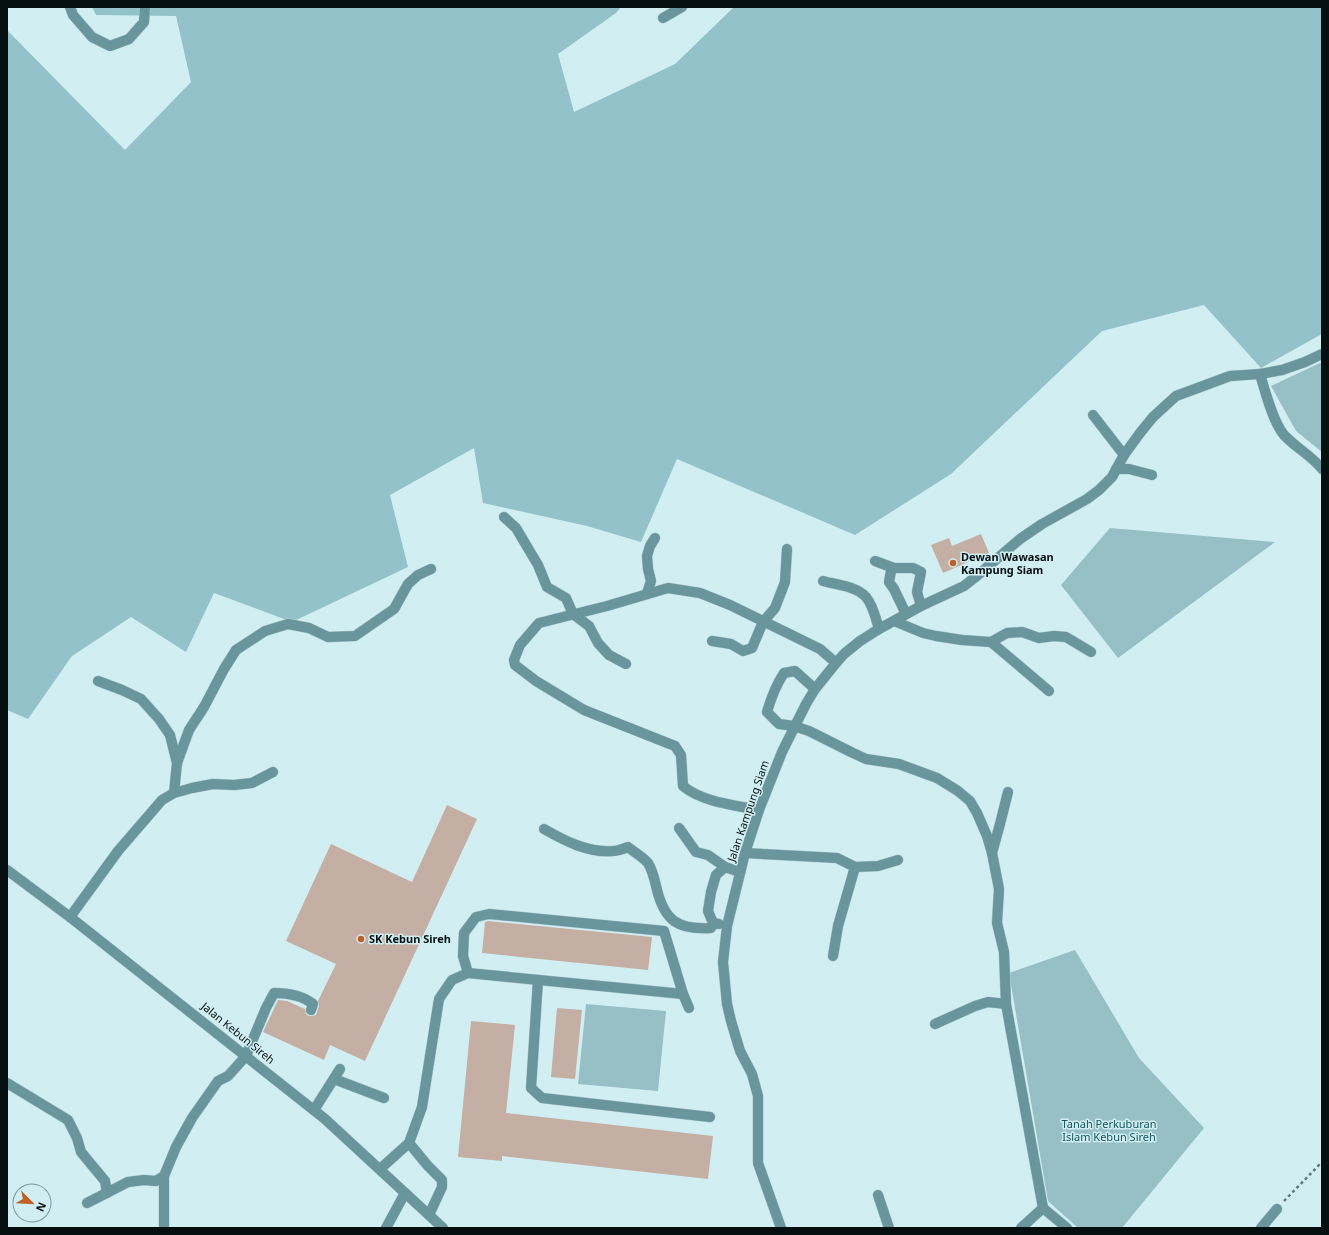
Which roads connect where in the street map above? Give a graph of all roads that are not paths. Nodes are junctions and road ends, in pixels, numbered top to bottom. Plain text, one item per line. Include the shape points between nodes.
1 (70, 7) edge
2 (145, 7) edge
3 (682, 7) edge
4 (663, 18) dead end
5 (1322, 354) edge
6 (1260, 374) junction
7 (1093, 415) dead end
8 (1124, 455) junction
9 (1116, 469) junction
10 (1322, 469) edge
11 (1152, 476) dead end
12 (504, 517) dead end
13 (655, 538) dead end
14 (786, 549) dead end
15 (875, 561) dead end
16 (894, 568) junction
17 (431, 569) dead end
18 (823, 581) dead end
19 (647, 593) junction
20 (921, 606) junction
21 (573, 614) junction
22 (906, 614) junction
23 (894, 621) junction
24 (763, 622) junction
25 (879, 629) junction
26 (712, 641) dead end
27 (991, 642) junction
28 (1091, 652) dead end
29 (836, 663) junction
30 (626, 664) dead end
31 (98, 681) dead end
32 (815, 689) junction
33 (1049, 691) dead end
34 (794, 726) junction
35 (177, 763) junction
36 (273, 772) dead end
37 (1008, 792) dead end
38 (174, 793) junction
39 (759, 810) junction
40 (679, 828) dead end
41 (544, 829) dead end
42 (745, 853) junction
43 (992, 853) junction
44 (898, 860) dead end
45 (725, 867) junction
46 (855, 867) junction
47 (7, 870) edge
48 (740, 872) junction
49 (70, 917) junction
50 (712, 923) junction
51 (727, 926) junction
52 (833, 956) dead end
53 (468, 973) junction
54 (538, 980) junction
55 (683, 994) junction
56 (1006, 1004) junction
57 (689, 1008) dead end
58 (311, 1010) dead end
59 (935, 1024) dead end
60 (246, 1056) junction
61 (340, 1069) dead end
62 (334, 1079) junction
63 (7, 1083) edge
64 (384, 1098) dead end
65 (314, 1110) junction
66 (710, 1117) dead end
67 (409, 1143) junction
68 (380, 1168) junction
69 (164, 1176) junction
70 (107, 1193) junction
71 (405, 1193) junction
72 (878, 1195) dead end
73 (87, 1203) dead end
74 (1043, 1208) junction
75 (1277, 1209) road end
76 (429, 1214) junction
77 (164, 1228) edge
78 (386, 1228) edge
79 (443, 1228) edge
80 (781, 1228) edge
81 (889, 1228) edge
82 (1021, 1228) edge
83 (1067, 1228) edge
84 (1261, 1228) edge

1 - 2 street via 73,15 92,37 110,46 129,39 144,22
3 - 4 street
5 - 6 street, Jalan Kampung Siam via 1282,370
6 - 8 street, Jalan Kampung Siam via 1230,376 1176,396 1153,417
6 - 10 street via 1278,426 1285,436
7 - 8 street
8 - 9 street, Jalan Kampung Siam
9 - 11 street via 1129,469
9 - 20 street, Jalan Kampung Siam via 1099,490 1020,539 964,586
12 - 21 street via 516,528 547,586 566,598
13 - 19 street via 648,556 651,581
14 - 24 street via 785,582 775,608
15 - 16 street
16 - 20 street via 913,568 921,572 917,592
16 - 22 street via 889,582
17 - 35 street via 418,575 408,584 394,609 355,636 328,637 309,628 288,624 265,631 236,650 189,730
18 - 25 street via 852,588 867,598
19 - 21 street
19 - 24 street via 668,588 700,593
20 - 22 street, Jalan Kampung Siam
21 - 30 street via 589,626 598,643 609,655
21 - 39 street via 539,623 520,645 514,660 515,665 584,710 675,746 681,755 683,786 691,792 704,798
22 - 23 street, Jalan Kampung Siam
23 - 25 street, Jalan Kampung Siam
23 - 27 street via 936,636
24 - 26 street via 752,648 743,651 731,644
24 - 29 street via 820,649
25 - 29 street, Jalan Kampung Siam via 844,654
27 - 28 street via 1007,632 1022,632 1039,638 1066,637
27 - 33 street
29 - 32 street, Jalan Kampung Siam
31 - 35 street via 141,700 170,735
32 - 34 street, Jalan Kampung Siam
32 - 34 street via 795,672 784,673 777,683 767,712 780,724
34 - 39 street, Jalan Kampung Siam
34 - 43 street via 866,759 899,764 937,778 958,790 970,801 977,813
35 - 38 street
36 - 38 street via 252,783 212,784
37 - 43 street
38 - 49 street via 162,800 118,851
39 - 42 street, Jalan Kampung Siam
40 - 45 street via 696,852 708,855
41 - 50 street via 567,842 591,849 613,851 628,848 647,863 664,912 670,919 689,927 710,928
42 - 46 street via 837,858
42 - 48 street, Jalan Kampung Siam
43 - 56 street via 999,889 997,923 1004,952
44 - 46 street via 878,866
45 - 48 street
45 - 50 street via 716,876 711,892 708,911
46 - 52 street via 838,926
47 - 49 street, Jalan Kebun Sireh
48 - 51 street, Jalan Kampung Siam
49 - 60 street, Jalan Kebun Sireh
50 - 51 street
51 - 80 street, Jalan Kampung Siam via 723,962 727,1004 740,1051 752,1074 758,1096 758,1163
53 - 54 street
53 - 55 street via 463,956 464,933 476,917 490,914 664,931
53 - 67 street via 452,980 439,999 422,1107
54 - 55 street
54 - 66 street via 531,1088 542,1098
55 - 57 street
56 - 59 street via 988,1002
56 - 74 street
58 - 60 street via 313,1004 307,1000 274,993
60 - 65 street, Jalan Kebun Sireh
60 - 69 street via 228,1076 218,1081 192,1118
61 - 62 street
62 - 64 street
62 - 65 street
63 - 70 street via 68,1120 81,1152 105,1181
65 - 68 street, Jalan Kebun Sireh
67 - 68 street
67 - 76 street via 442,1180 442,1187
68 - 71 street, Jalan Kebun Sireh
69 - 70 street via 156,1181 128,1182
69 - 77 street
70 - 73 street
71 - 76 street, Jalan Kebun Sireh
71 - 78 street
72 - 81 street
74 - 82 street
74 - 83 street
75 - 84 street
76 - 79 street, Jalan Kebun Sireh

